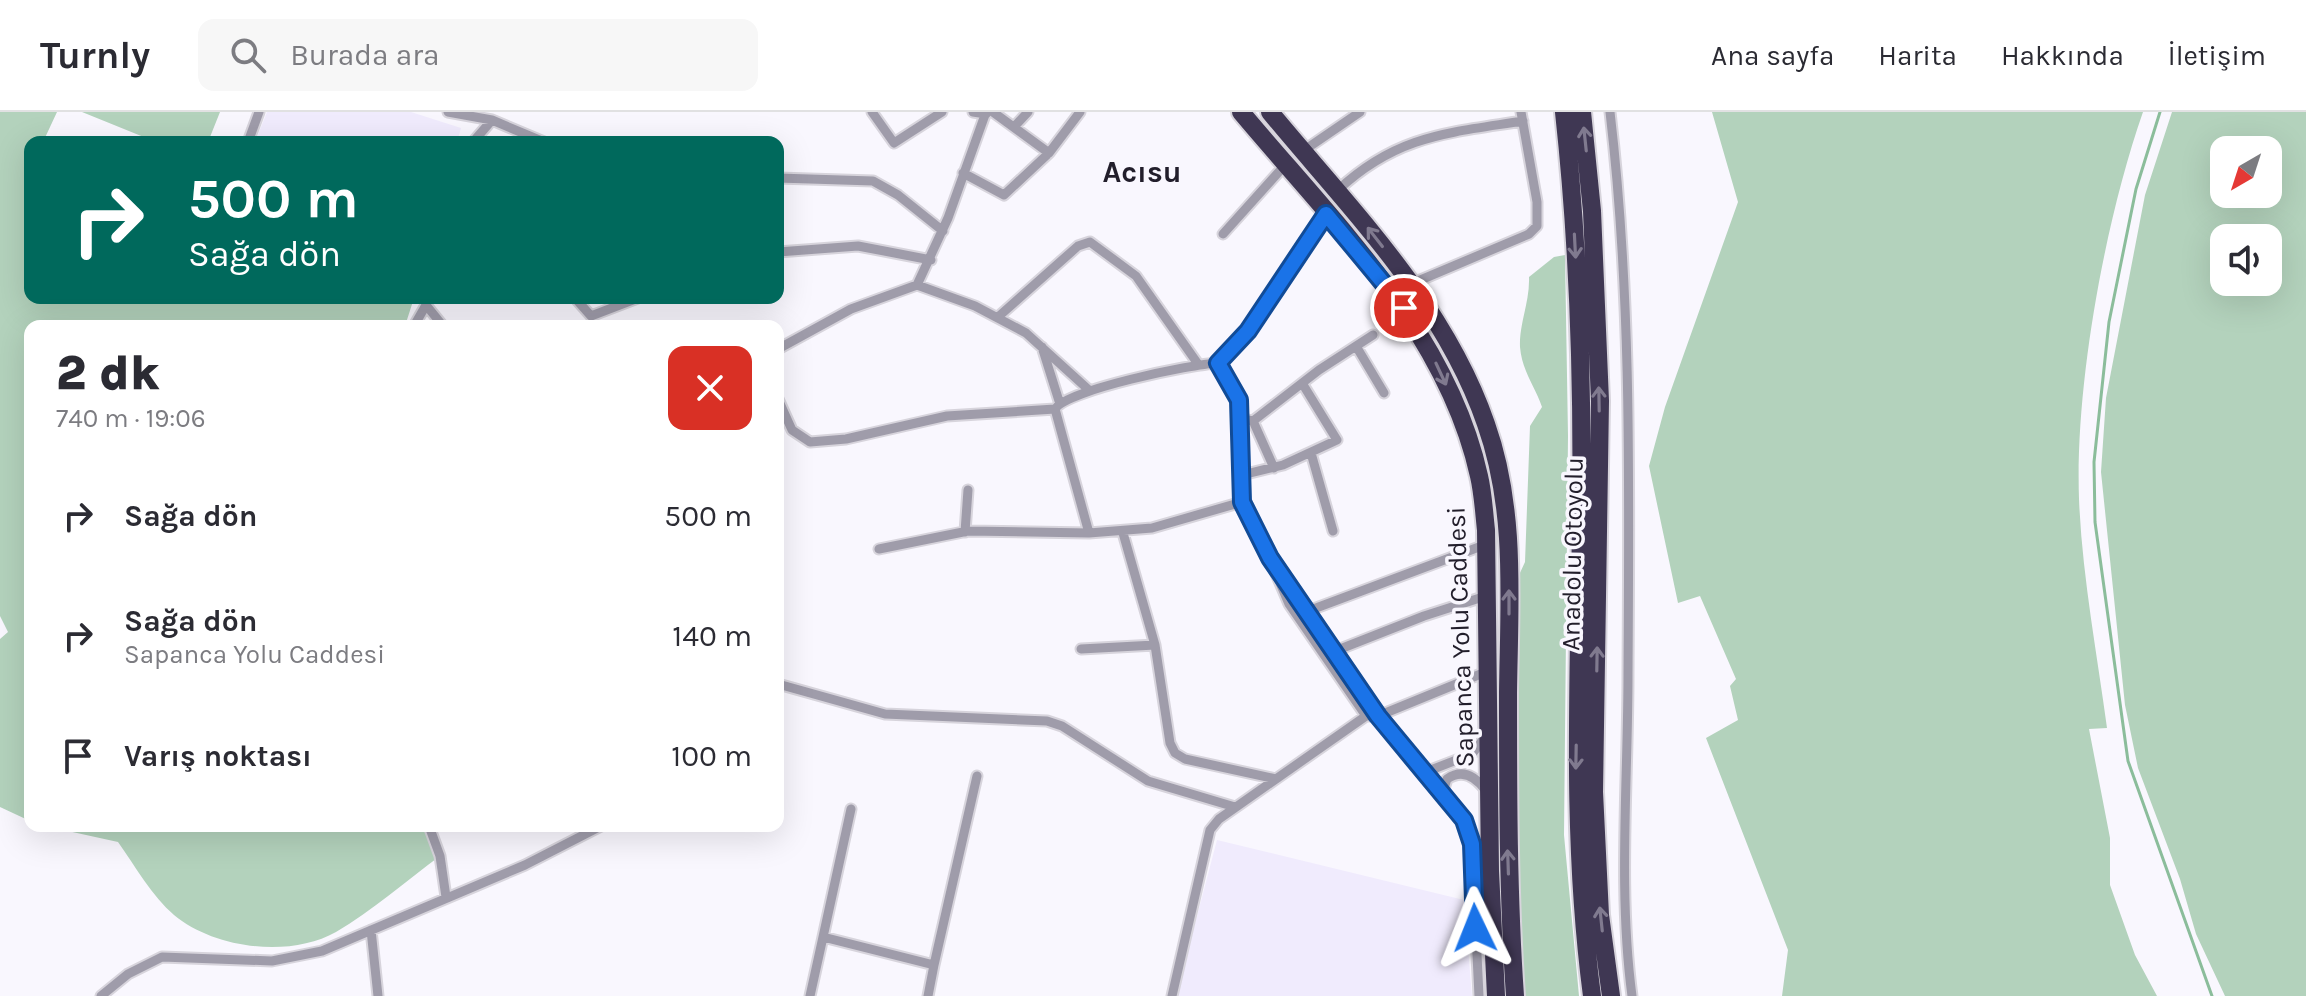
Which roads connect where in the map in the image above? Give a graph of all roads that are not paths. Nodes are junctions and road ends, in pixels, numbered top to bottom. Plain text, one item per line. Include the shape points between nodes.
1 (259, 112) edge
2 (448, 112) edge
3 (872, 112) edge
4 (942, 112) edge
5 (973, 112) edge
6 (1028, 112) edge
7 (1080, 112) edge
8 (1241, 112) edge
9 (1270, 112) edge
10 (1360, 112) edge
11 (1564, 112) edge
12 (1582, 112) edge
13 (1610, 112) edge
14 (989, 113) edge
15 (486, 117) edge
16 (1522, 117) edge
17 (1014, 127) junction
18 (250, 136) edge
19 (479, 136) edge
20 (530, 136) edge
21 (1303, 151) junction
22 (1049, 153) junction
23 (1285, 165) junction
24 (963, 173) junction
25 (784, 178) edge
26 (1338, 190) junction
27 (1326, 214) junction
28 (943, 231) junction
29 (1223, 234) dead end
30 (784, 250) edge
31 (931, 260) junction
32 (1411, 284) junction
33 (917, 285) junction
34 (626, 304) edge
35 (998, 317) junction
36 (596, 320) edge
37 (1373, 335) dead end
38 (1041, 343) junction
39 (784, 346) edge
40 (1356, 346) junction
41 (1218, 363) junction
42 (1198, 364) junction
43 (1302, 383) junction
44 (1090, 391) junction
45 (1384, 393) dead end
46 (1057, 405) junction
47 (784, 412) edge
48 (1240, 418) junction
49 (1253, 421) junction
50 (1311, 453) junction
51 (1274, 468) junction
52 (1242, 475) junction
53 (968, 490) dead end
54 (1242, 502) junction
55 (1333, 531) dead end
56 (965, 532) junction
57 (1089, 533) junction
58 (1123, 533) junction
59 (1487, 544) junction
60 (879, 549) dead end
61 (1270, 558) junction
62 (1487, 596) junction
63 (1308, 611) junction
64 (1155, 645) junction
65 (1081, 649) dead end
66 (1335, 651) junction
67 (1488, 671) junction
68 (784, 686) edge
69 (1366, 716) junction
70 (1378, 716) junction
71 (1488, 731) junction
72 (1423, 773) junction
73 (977, 776) dead end
74 (1276, 779) junction
75 (1442, 795) junction
76 (1491, 798) junction
77 (1235, 807) junction
78 (851, 809) dead end
79 (431, 832) edge
80 (590, 832) edge
81 (446, 897) junction
82 (371, 930) junction
83 (823, 937) junction
84 (934, 965) junction
85 (101, 996) edge
86 (378, 996) edge
87 (810, 996) edge
88 (928, 996) edge
89 (1172, 996) edge
90 (1479, 996) edge
91 (1496, 996) edge
92 (1515, 996) edge
93 (1592, 996) edge
94 (1611, 996) edge
95 (1632, 996) edge

1 - 18 street
2 - 15 street
3 - 4 street via 894,143
5 - 14 street
6 - 17 street
7 - 22 street
8 - 23 highway, Sapanca Yolu Caddesi
9 - 21 highway, Sapanca Yolu Caddesi
10 - 21 street
11 -> 93 highway, Anadolu Otoyolu via 1582,401 1575,792
94 -> 12 highway, Anadolu Otoyolu via 1600,915 1594,792 1600,401
13 - 95 street via 1618,176 1626,394
14 - 17 street
14 - 24 street
15 - 19 street
15 - 20 street
16 - 26 street via 1418,139 1364,166
16 - 32 street via 1537,226
17 - 22 street
21 - 26 highway, Sapanca Yolu Caddesi
22 - 24 street via 1004,195
23 - 27 highway, Sapanca Yolu Caddesi
23 - 29 street
24 - 28 street
25 - 28 street via 873,181
32 -> 26 highway, Sapanca Yolu Caddesi
27 - 41 street via 1248,331
27 -> 59 highway, Sapanca Yolu Caddesi via 1406,310 1437,366 1479,475
28 - 31 street
30 - 31 street via 858,246
31 - 33 street
92 -> 32 highway, Sapanca Yolu Caddesi via 1507,860 1509,525 1486,424 1435,318
33 - 35 street
33 - 39 street via 851,309
34 - 36 street
35 - 38 street
35 - 42 street via 1082,242 1090,242 1136,276
37 - 40 street
38 - 44 street
38 - 46 street
40 - 43 street
40 - 45 street
41 - 42 street
41 - 48 street via 1237,393
42 - 44 street
43 - 49 street
43 - 50 street via 1337,440
44 - 46 street
46 - 47 street via 947,416 810,442 792,430
46 - 57 street
48 - 49 street
48 - 52 street
49 - 51 street
50 - 51 street
50 - 55 street
51 - 52 street
52 - 54 street
53 - 56 street
54 - 58 street
54 - 61 street
56 - 57 street
56 - 60 street
57 - 58 street
58 - 64 street
59 - 62 highway, Sapanca Yolu Caddesi
59 - 63 street
61 - 63 street
61 - 69 street via 1289,604
62 - 66 street
62 - 67 highway, Sapanca Yolu Caddesi
63 - 66 street
64 - 65 street
64 - 74 street via 1175,753
66 - 70 street
67 - 70 street
67 - 71 highway, Sapanca Yolu Caddesi
68 - 77 street via 885,714 1047,721 1148,781
69 - 70 street
69 - 74 street
70 - 72 street
71 - 72 street via 1472,754
71 - 76 highway, Sapanca Yolu Caddesi
72 - 75 street
73 - 84 street
74 - 77 street
75 - 76 street via 1447,779 1463,774 1479,782
75 - 90 street via 1464,820 1472,844
76 - 91 highway, Sapanca Yolu Caddesi
77 - 89 street via 1213,824 1207,839
78 - 83 street
79 - 81 street
80 - 81 street
81 - 82 street
82 - 85 street via 297,957 242,962 162,957
82 - 86 street
83 - 84 street
83 - 87 street
84 - 88 street

